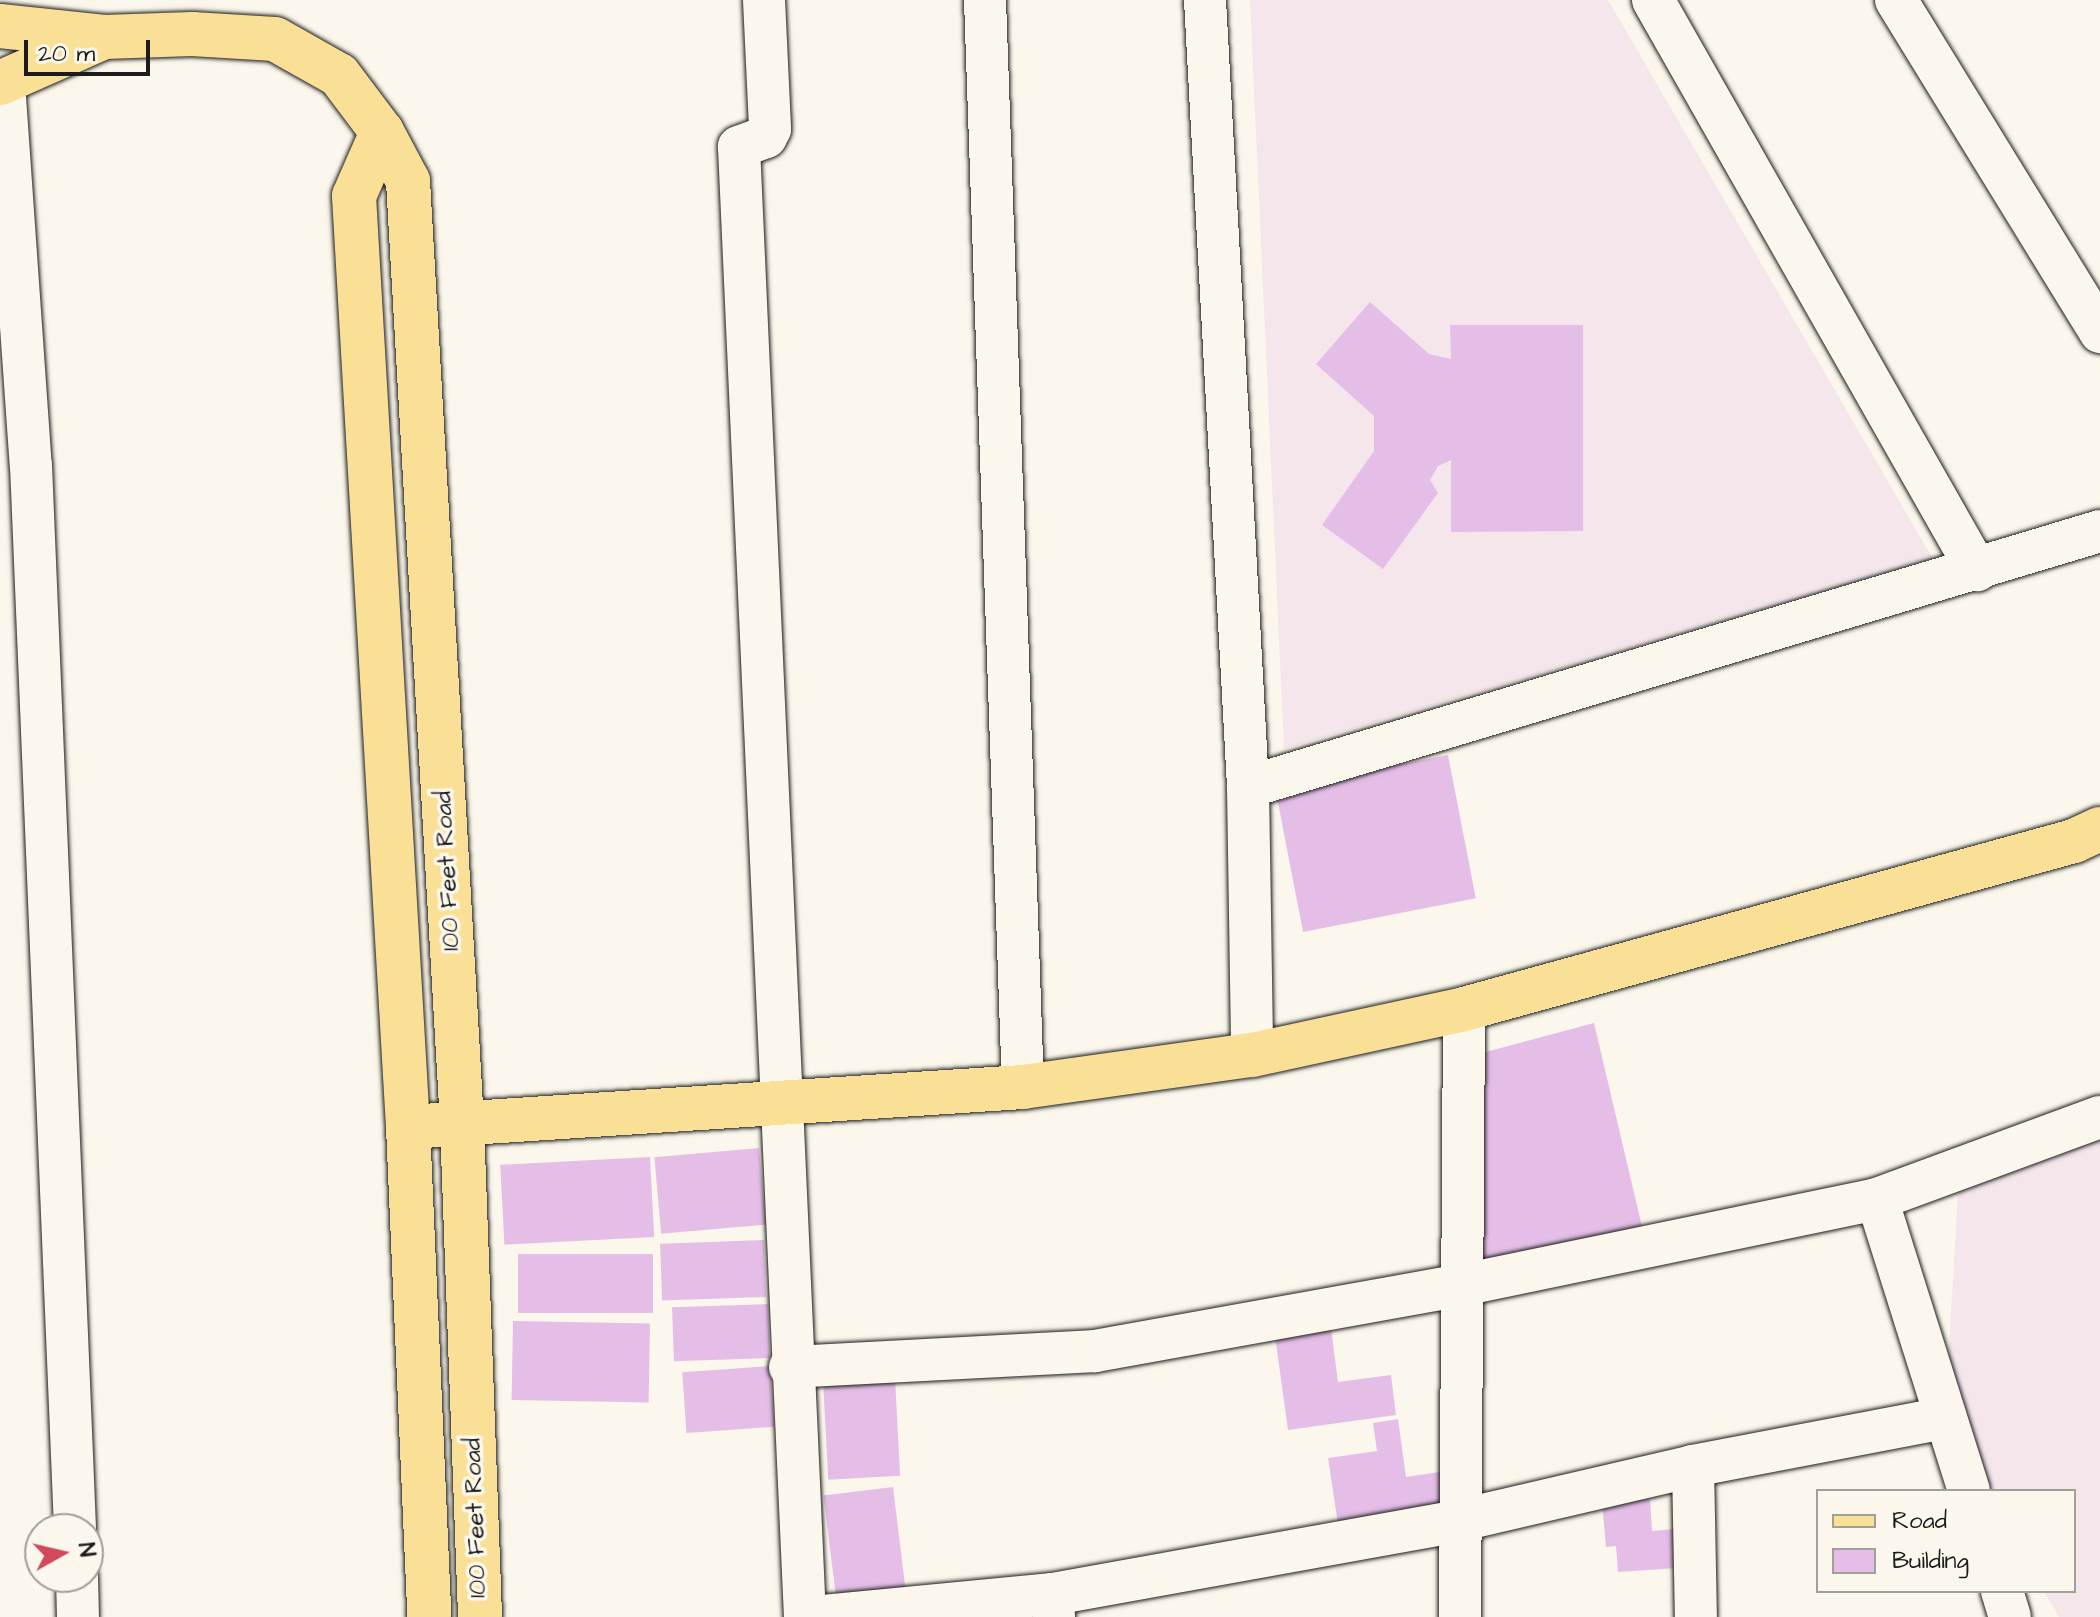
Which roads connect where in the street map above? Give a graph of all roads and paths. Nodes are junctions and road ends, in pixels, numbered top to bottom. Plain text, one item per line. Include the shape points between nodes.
1 (764, 0) edge
2 (985, 0) edge
3 (1205, 0) edge
4 (1653, 0) edge
5 (1896, 0) edge
6 (0, 26) edge
7 (104, 37) junction
8 (2, 83) edge
9 (382, 132) junction
10 (2100, 332) edge
11 (15, 468) edge
12 (2100, 531) edge
13 (1977, 570) junction
14 (1248, 787) junction
15 (2100, 829) edge
16 (1464, 1009) junction
17 (1252, 1055) junction
18 (1023, 1087) junction
19 (781, 1106) junction
20 (2100, 1117) edge
21 (462, 1124) junction
22 (408, 1127) junction
23 (1877, 1199) junction
24 (1462, 1285) junction
25 (790, 1367) junction
26 (1945, 1418) junction
27 (1693, 1466) junction
28 (1968, 1489) edge
29 (74, 1513) edge
30 (1457, 1521) junction
31 (77, 1593) edge
32 (2003, 1593) edge
33 (1054, 1606) edge
34 (78, 1617) edge
35 (429, 1617) edge
36 (480, 1617) edge
37 (805, 1617) edge
38 (813, 1617) edge
39 (1460, 1617) edge
40 (1696, 1617) edge
41 (2010, 1617) edge

1 - 19 street via 770,129 766,137 739,147
2 - 18 street
3 - 14 street
4 - 13 street
5 - 10 street
6 - 7 main road, 100 Feet Road
7 - 8 main road, 100 Feet Road
7 - 9 main road, 100 Feet Road via 192,34 275,39 339,75
8 - 11 street
9 - 21 main road, 100 Feet Road via 408,181
9 - 22 main road via 354,196
11 - 29 street
12 - 13 street
13 - 14 street
14 - 17 street
15 - 16 main road via 2074,841
16 - 17 main road
16 - 24 street
17 - 18 main road
18 - 19 main road
19 - 21 main road
19 - 25 street
20 - 23 street
21 - 22 main road
21 - 36 main road, 100 Feet Road
22 - 35 main road
23 - 24 street
23 - 26 street
24 - 25 street via 1095,1351
24 - 30 street
25 - 37 street
26 - 27 street
26 - 28 street
27 - 30 street
27 - 40 street
30 - 33 street
30 - 39 street
31 - 34 street
32 - 41 street
33 - 38 street

